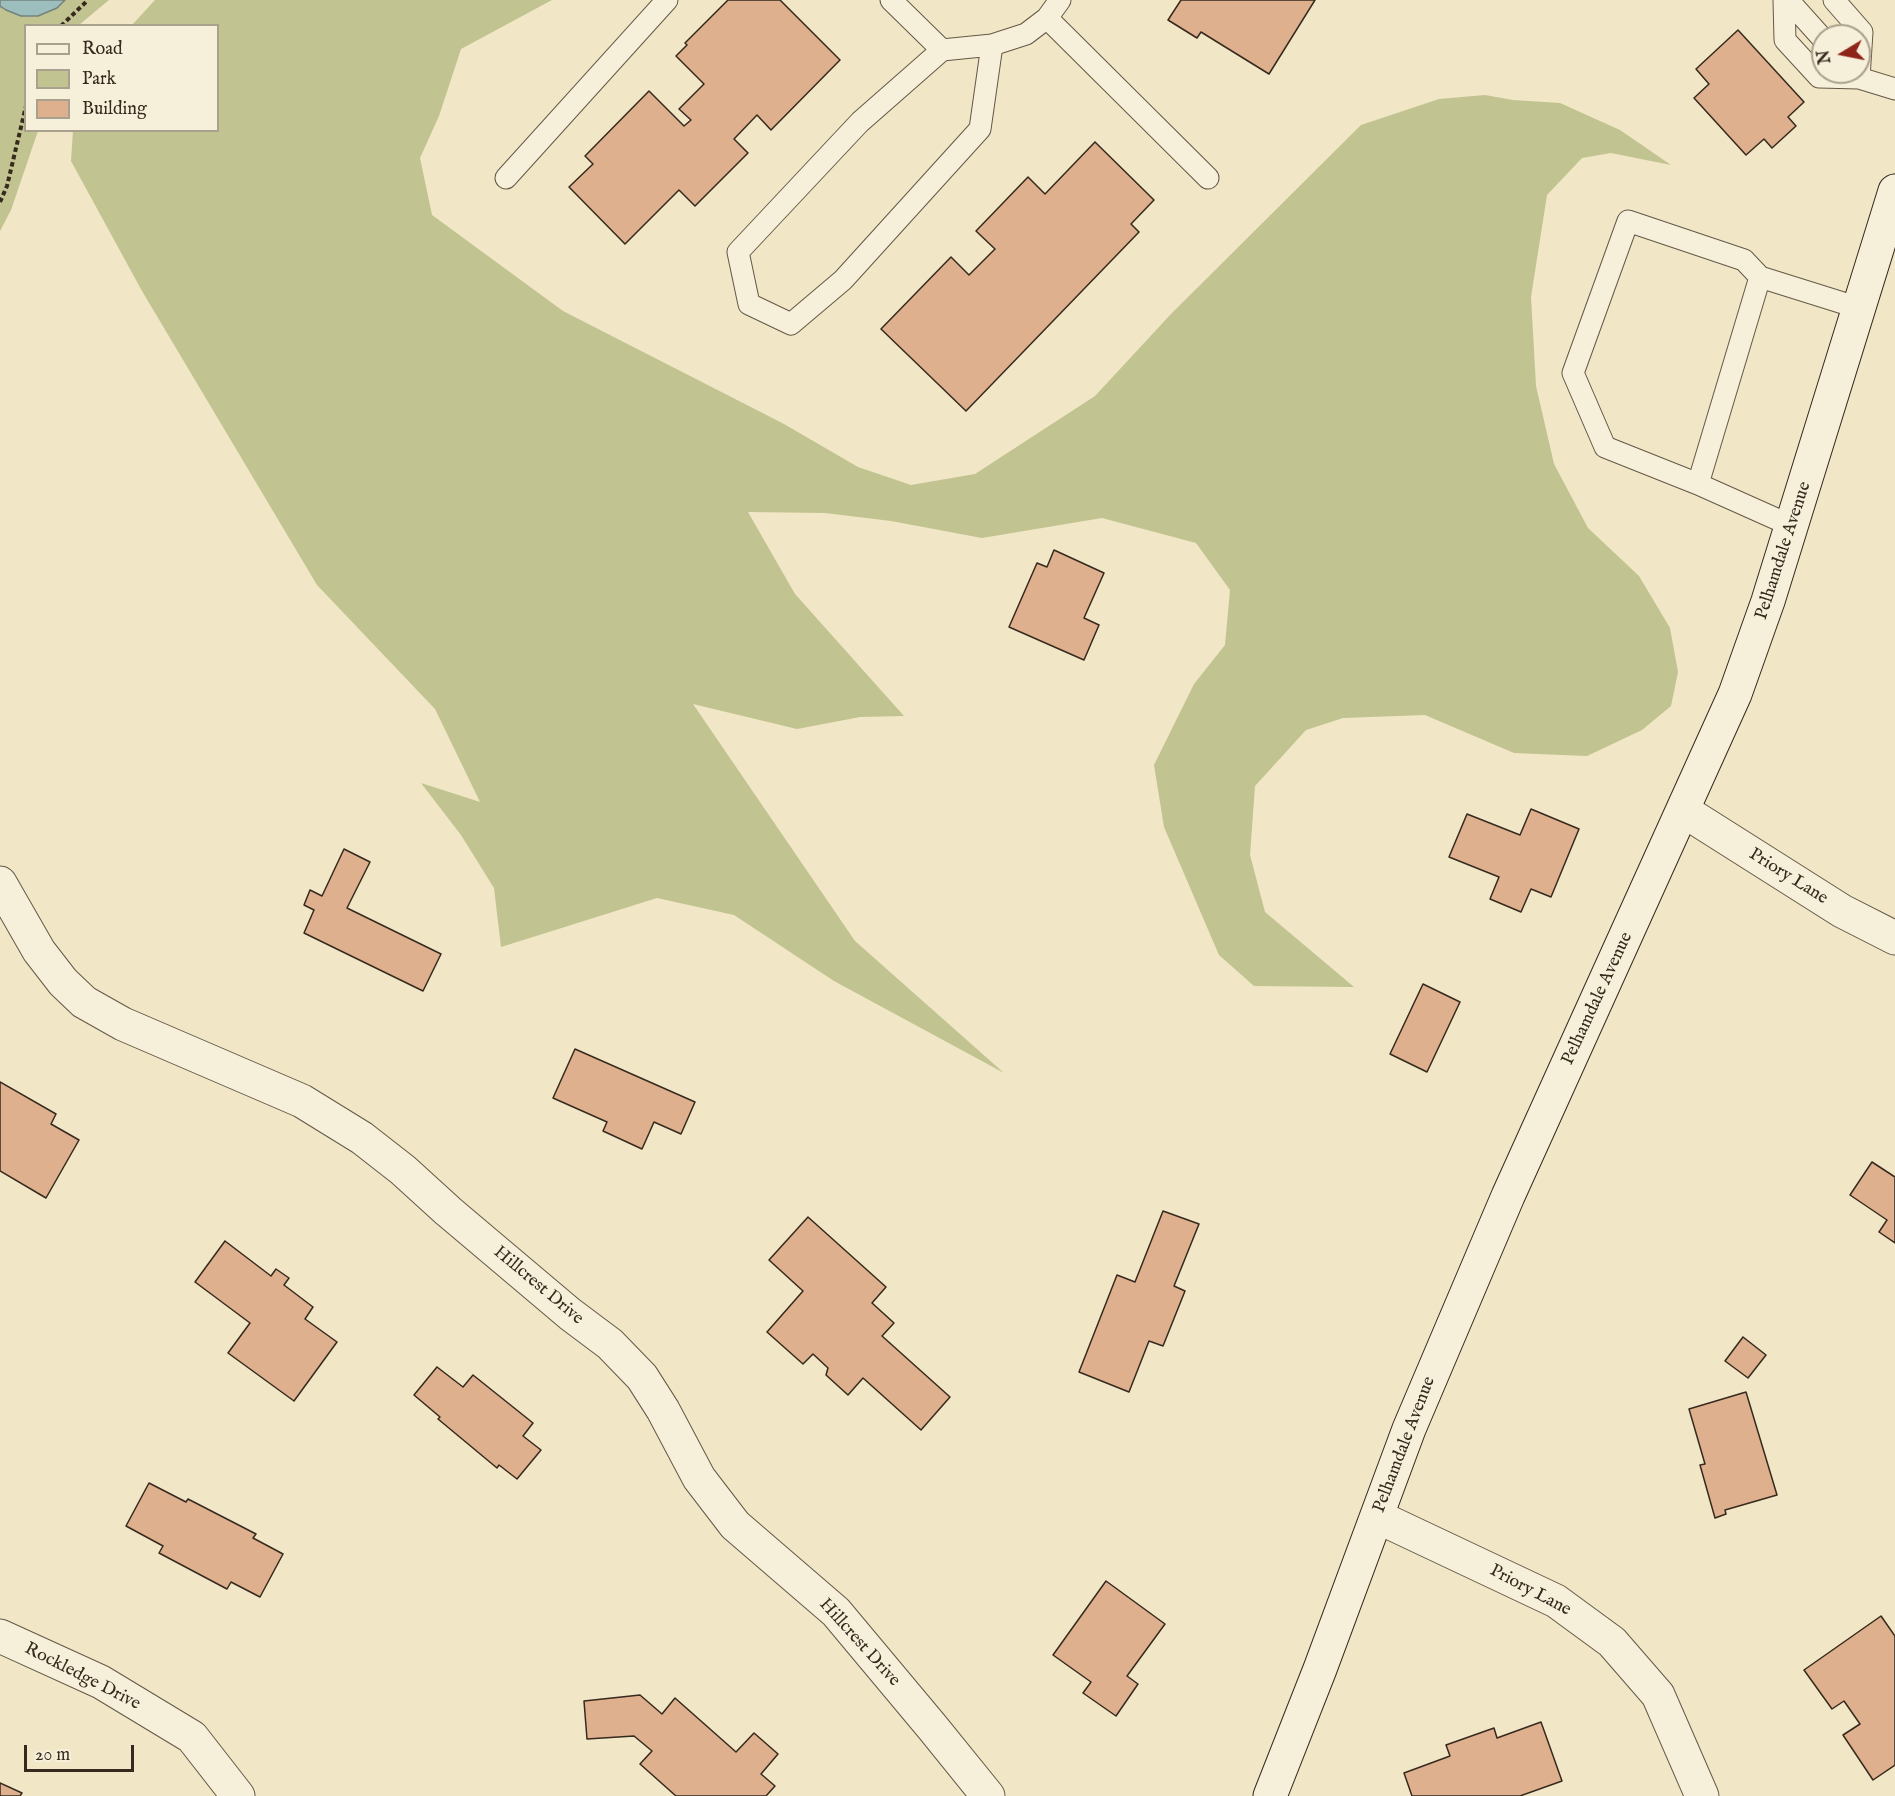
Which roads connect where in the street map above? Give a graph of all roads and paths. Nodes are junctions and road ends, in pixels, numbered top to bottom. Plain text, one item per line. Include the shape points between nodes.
1 (88, 0) edge
2 (667, 0) edge
3 (891, 0) edge
4 (1060, 0) edge
5 (1786, 0) edge
6 (1834, 0) edge
7 (1047, 18) junction
8 (63, 24) edge
9 (1855, 24) edge
10 (1811, 26) edge
11 (992, 45) junction
12 (942, 50) junction
13 (1811, 68) edge
14 (1871, 80) edge
15 (1895, 89) edge
16 (24, 114) edge
17 (506, 178) dead end
18 (1208, 178) dead end
19 (1895, 192) edge
20 (0, 202) edge
21 (1760, 277) junction
22 (1860, 308) junction
23 (1698, 484) junction
24 (1792, 526) junction
25 (1684, 811) junction
26 (0, 884) edge
27 (1895, 938) edge
28 (1378, 1517) junction
29 (0, 1636) edge
30 (238, 1796) edge
31 (988, 1796) edge
32 (1270, 1796) edge
33 (1702, 1796) edge

1 - 8 path
2 - 17 lane
3 - 12 lane
4 - 7 lane
5 - 10 lane
5 - 13 lane via 1785,40
6 - 9 lane
7 - 11 lane via 1026,34
7 - 18 lane
11 - 12 lane
11 - 12 lane via 980,129 843,280 791,324 749,304 738,252 860,122
14 - 15 lane
16 - 20 path
19 - 22 street, Pelhamdale Avenue
21 - 22 lane
21 - 23 lane
21 - 23 lane via 1744,260 1628,221 1573,373 1605,447
22 - 24 street, Pelhamdale Avenue
23 - 24 lane
24 - 25 street, Pelhamdale Avenue via 1735,694
25 - 27 street, Priory Lane via 1842,911
25 - 28 street, Pelhamdale Avenue via 1508,1196 1409,1430
26 - 31 street, Hillcrest Drive via 39,951 84,1002 123,1024 302,1101 362,1138 610,1344 642,1377 699,1478 735,1525 836,1612
28 - 32 street, Pelhamdale Avenue
28 - 33 street, Priory Lane via 1556,1601 1612,1642 1658,1695
29 - 30 street, Rockledge Drive via 101,1682 192,1737

